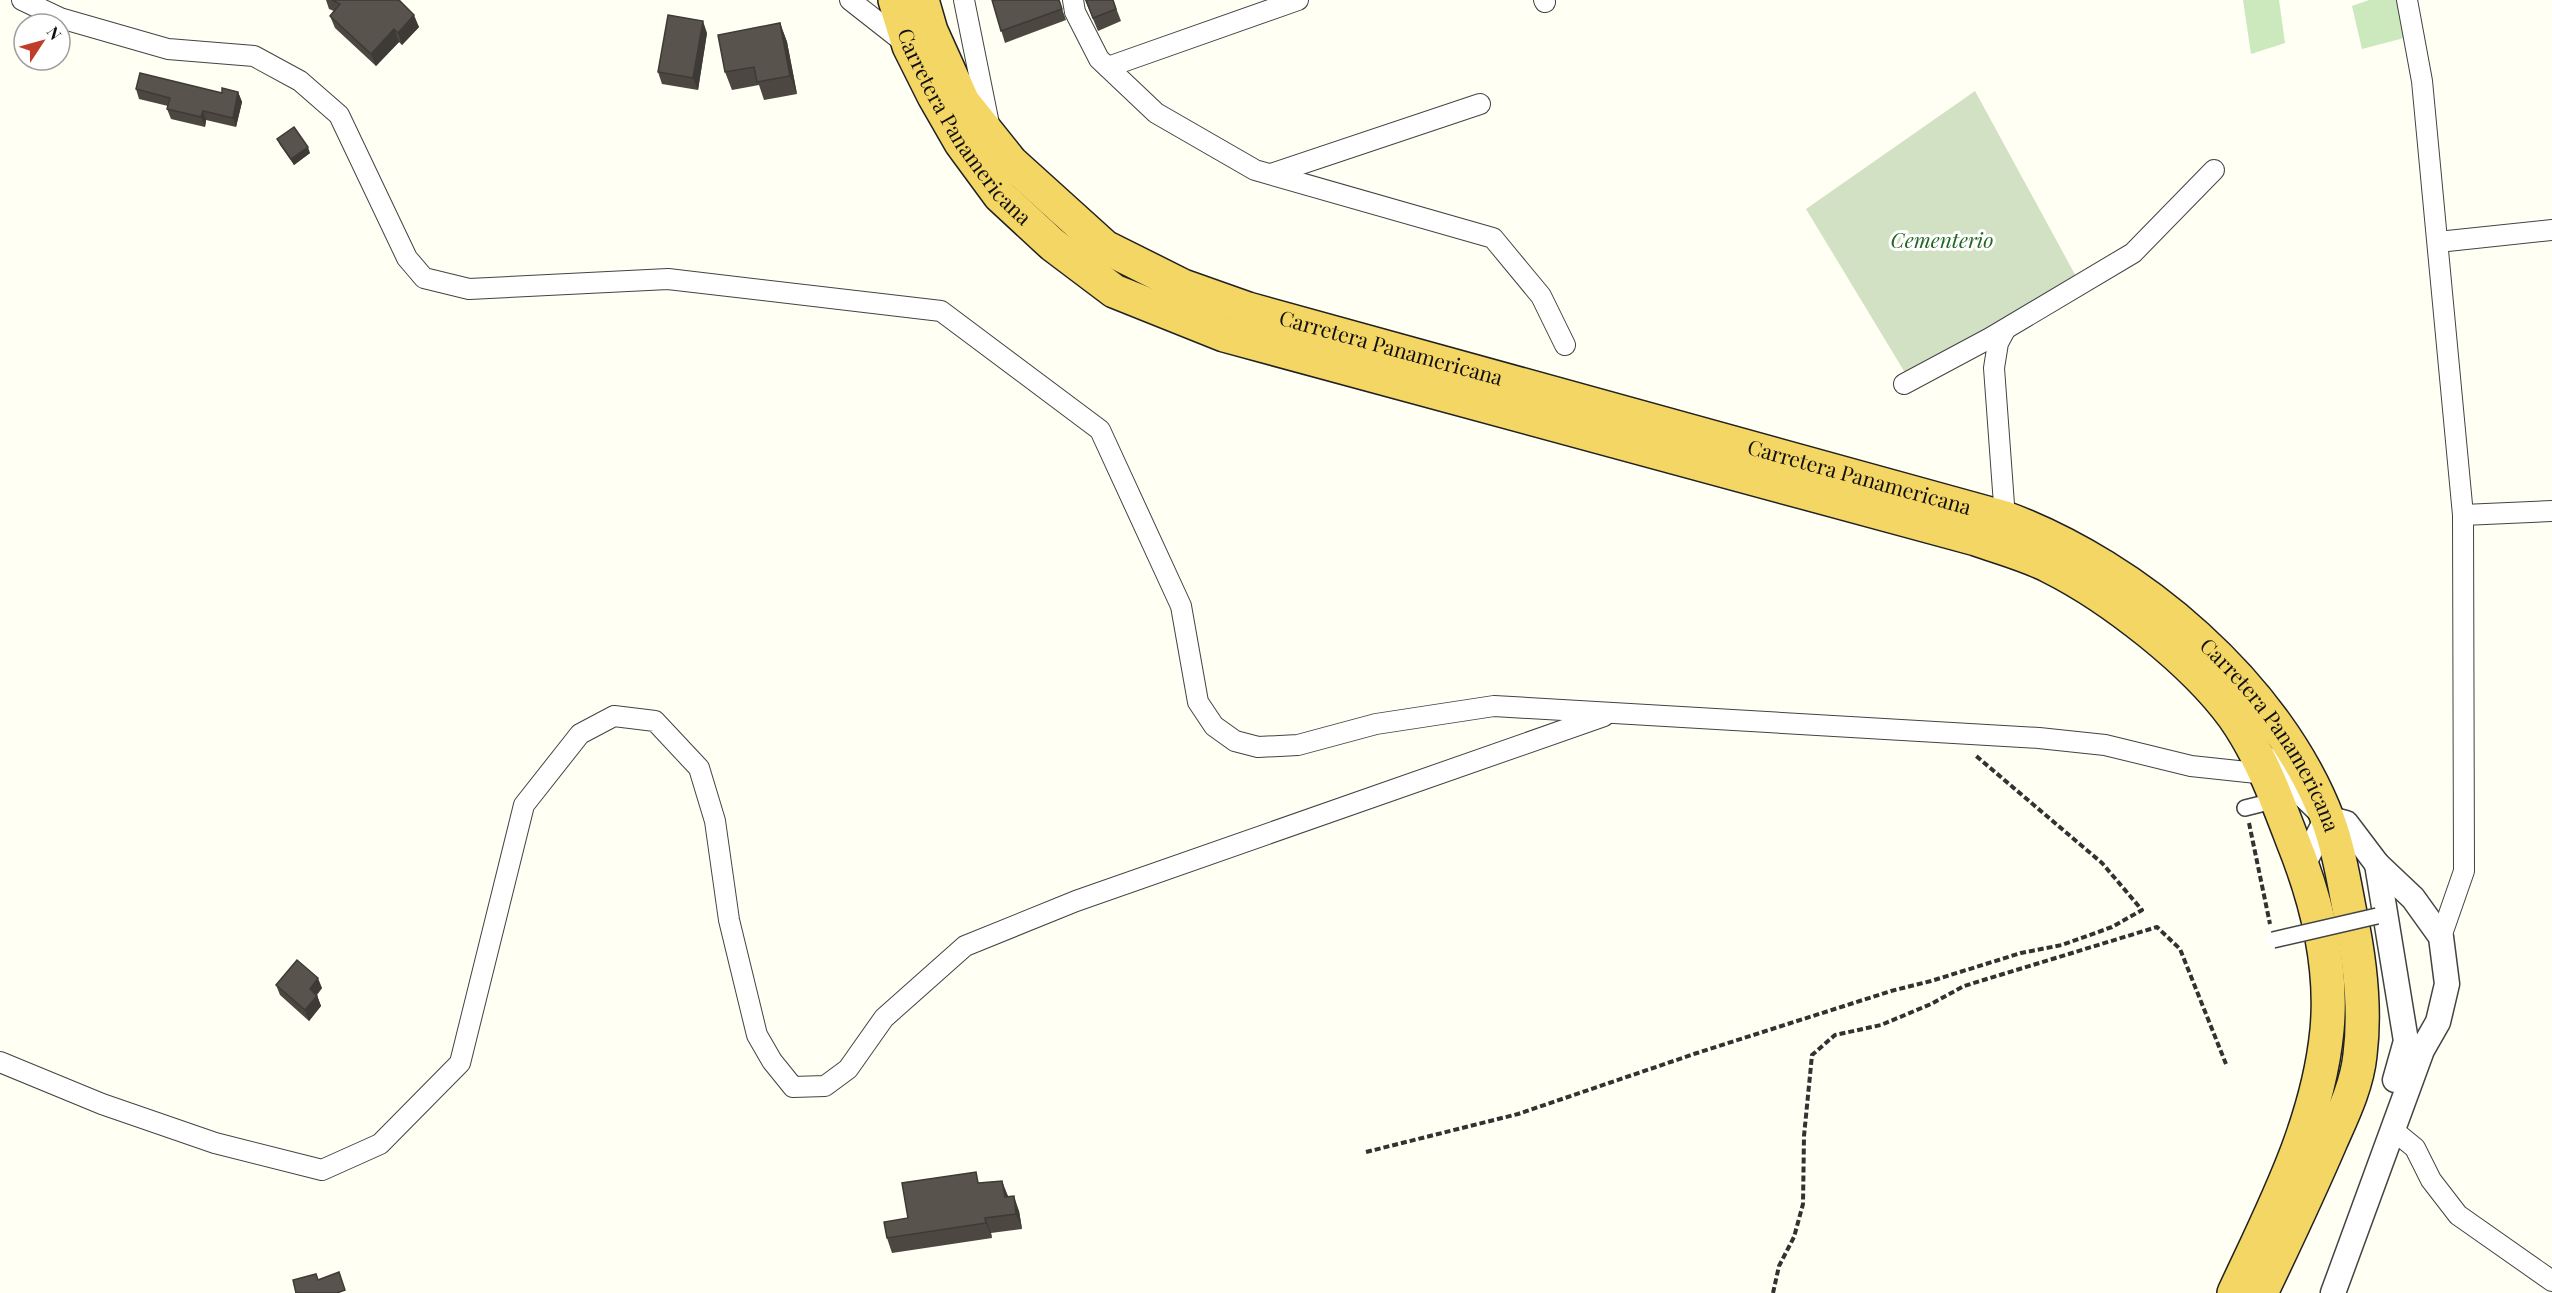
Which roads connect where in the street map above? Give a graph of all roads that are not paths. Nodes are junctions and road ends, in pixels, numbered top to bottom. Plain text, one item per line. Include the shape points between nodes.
1 (22, 0) edge
2 (850, 0) edge
3 (895, 0) edge
4 (922, 0) edge
5 (964, 0) edge
6 (1073, 0) edge
7 (1298, 0) edge
8 (2407, 0) edge
9 (909, 46) junction
10 (1108, 67) junction
11 (1480, 104) dead end
12 (992, 137) junction
13 (2214, 170) dead end
14 (1271, 174) junction
15 (2552, 230) edge
16 (2438, 242) junction
17 (2005, 330) junction
18 (1565, 345) dead end
19 (1904, 384) dead end
20 (2552, 511) edge
21 (2463, 515) junction
22 (2005, 518) junction
23 (1612, 713) junction
24 (2251, 744) junction
25 (2271, 787) junction
26 (2245, 808) road end
27 (2327, 818) junction
28 (2377, 864) junction
29 (2303, 865) junction
30 (2377, 916) dead end
31 (2441, 937) junction
32 (2273, 940) road end
33 (2447, 984) junction
34 (2399, 999) junction
35 (2406, 1042) junction
36 (0, 1062) edge
37 (2392, 1130) junction
38 (2552, 1281) edge
39 (2234, 1293) edge
40 (2261, 1293) edge
41 (2320, 1293) edge
42 (2333, 1293) edge

1 - 23 street via 60,18 168,49 254,56 300,81 339,115 407,258 424,278 469,289 668,279 941,311 1100,430 1181,606 1198,702 1214,726 1235,741 1258,747 1298,745 1376,724 1494,706
2 - 9 street
3 - 9 highway, Carretera Panamericana
4 - 12 highway, Carretera Panamericana via 931,31 963,102
5 - 12 street
6 - 10 street via 1075,12 1099,59
7 - 10 street
8 - 16 street via 2422,81
9 - 24 highway, Carretera Panamericana via 961,142 1000,196 1053,245 1114,291 1224,336 1976,539 2048,565 2099,596 2156,639 2215,694
10 - 14 street via 1156,113 1255,170
11 - 14 street
12 - 22 highway, Carretera Panamericana via 1011,162 1105,247 1183,286 1248,309
13 - 17 street via 2133,253
14 - 18 street via 1493,238 1541,296
15 - 16 street
16 - 21 street
17 - 19 street
17 - 22 street via 1998,343 1994,368
20 - 21 street
21 - 31 street via 2464,871
22 - 27 highway, Carretera Panamericana via 2068,544 2137,588 2214,653 2263,707 2302,767
23 - 25 street via 2105,745
23 - 36 street via 1076,901 965,946 884,1018 848,1069 825,1086 793,1087 757,1035 729,920 715,821 699,768 655,721 614,716 580,734 524,805 460,1063 381,1144 322,1170 215,1143 102,1104
24 - 25 highway, Carretera Panamericana
24 - 27 street
25 - 26 street
25 - 29 highway, Carretera Panamericana
27 - 28 street via 2346,823
27 - 29 street
27 - 40 highway, Carretera Panamericana via 2359,954 2363,1000 2360,1056 2349,1098
28 - 31 street via 2413,898
28 - 34 street
29 - 39 highway, Carretera Panamericana via 2314,900 2328,977 2327,1030 2315,1095 2290,1173
30 - 32 street, bridge
31 - 33 street
33 - 34 street via 2435,1001 2424,1008 2412,1008
33 - 35 street via 2438,1022
34 - 35 street
35 - 37 street
35 - 41 street
37 - 38 street via 2415,1148 2431,1180 2458,1215
37 - 42 street

